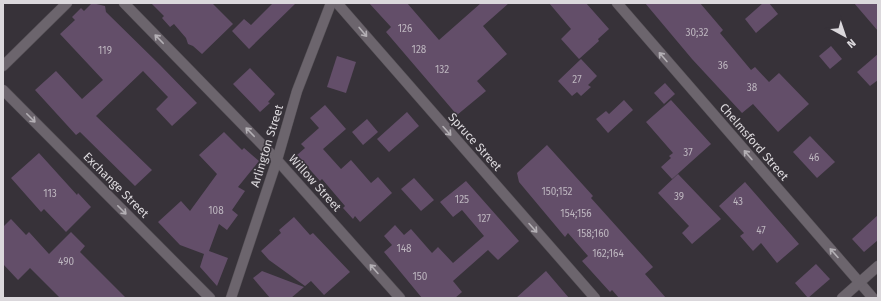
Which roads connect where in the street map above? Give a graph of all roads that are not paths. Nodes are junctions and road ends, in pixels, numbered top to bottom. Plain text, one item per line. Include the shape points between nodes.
1 (66, 3) edge
2 (124, 3) edge
3 (331, 3) edge
4 (336, 3) edge
5 (617, 3) edge
6 (3, 66) edge
7 (3, 90) edge
8 (277, 160) junction
9 (878, 266) edge
10 (860, 282) junction
11 (210, 298) edge
12 (231, 298) edge
13 (400, 298) edge
14 (596, 298) edge
15 (842, 298) edge
16 (873, 298) edge

1 - 6 street
8 -> 2 street, Willow Street
3 - 8 street, Arlington Street via 297,91
4 -> 14 street, Spruce Street
10 -> 5 street, Chelmsford Street
7 -> 11 street, Exchange Street
8 - 12 street, Arlington Street
13 -> 8 street, Willow Street
9 - 10 street
10 - 15 street
10 - 16 street, Chelmsford Street

